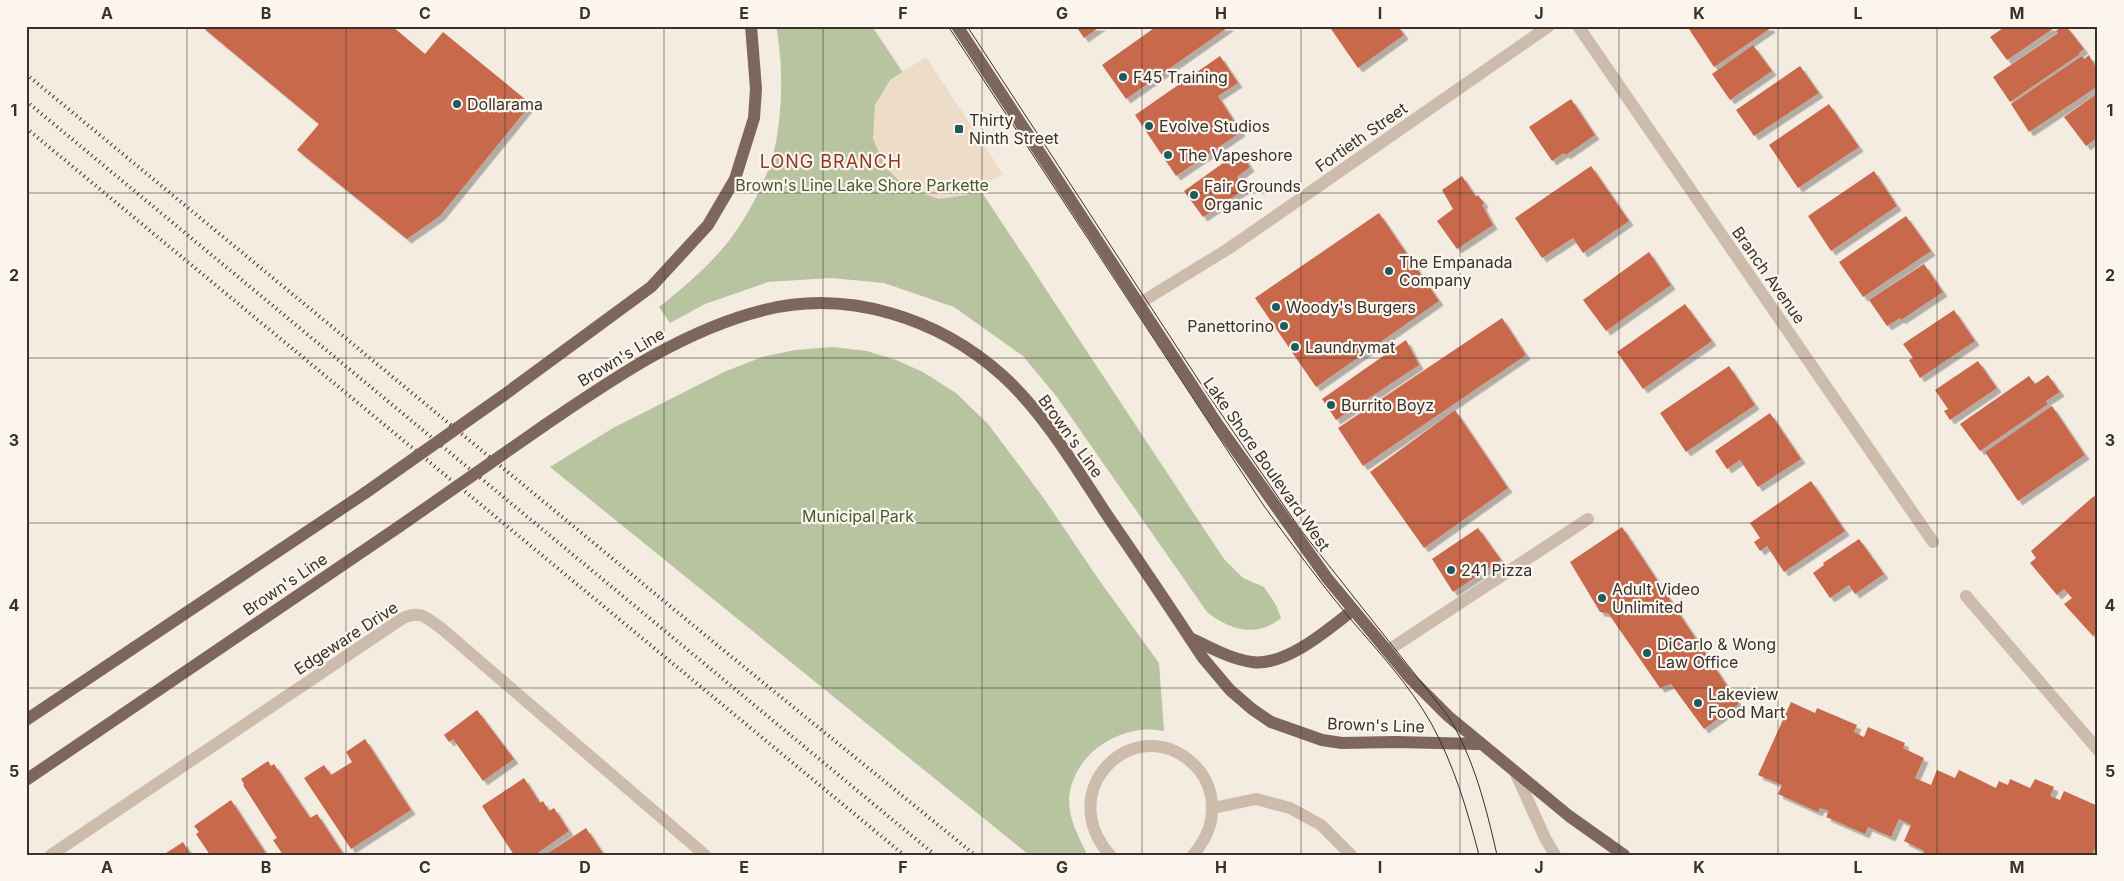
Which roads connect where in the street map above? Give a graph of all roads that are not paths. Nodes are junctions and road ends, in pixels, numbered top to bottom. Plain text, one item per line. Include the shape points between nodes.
1 (751, 26) edge
2 (957, 26) edge
3 (1549, 26) edge
4 (1578, 26) edge
5 (1140, 303) junction
6 (1588, 519) dead end
7 (1933, 542) dead end
8 (1966, 596) dead end
9 (1353, 610) junction
10 (1190, 638) junction
11 (1387, 651) junction
12 (26, 720) edge
13 (1479, 744) junction
14 (2098, 750) edge
15 (1516, 774) junction
16 (26, 780) edge
17 (1213, 808) junction
18 (55, 853) edge
19 (705, 855) edge
20 (1110, 855) edge
21 (1192, 855) edge
22 (1351, 855) edge
23 (1555, 855) edge
24 (1624, 855) edge

1 - 12 main road, Brown's Line, bridge via 756,89 754,118 735,178 708,225 651,287 365,493
2 - 5 main road, Lake Shore Boulevard West
3 - 5 street, Fortieth Street via 1228,249
4 - 7 street, Branch Avenue
5 - 9 main road, Lake Shore Boulevard West via 1262,489
6 - 11 street
8 - 14 street
9 - 10 main road via 1310,644 1277,658 1253,662
9 - 11 main road, Lake Shore Boulevard West
10 - 13 main road, Brown's Line via 1230,690 1271,722 1322,740 1342,743
10 - 16 main road, Brown's Line, bridge via 1048,426 1003,376 965,347 931,328 854,305 810,303 762,310 721,323 668,348 605,384
11 - 13 main road, Lake Shore Boulevard West via 1424,693
13 - 15 main road, Lake Shore Boulevard West
15 - 23 street
15 - 24 main road, Lake Shore Boulevard West
17 - 20 street via 1210,787 1200,768 1183,755 1163,747 1145,746 1128,750 1113,759 1100,773 1092,789 1089,806 1098,841
17 - 21 street via 1211,826 1204,842
17 - 22 street via 1256,799 1290,808 1321,825
18 - 19 street, Edgeware Drive via 414,613 441,628

